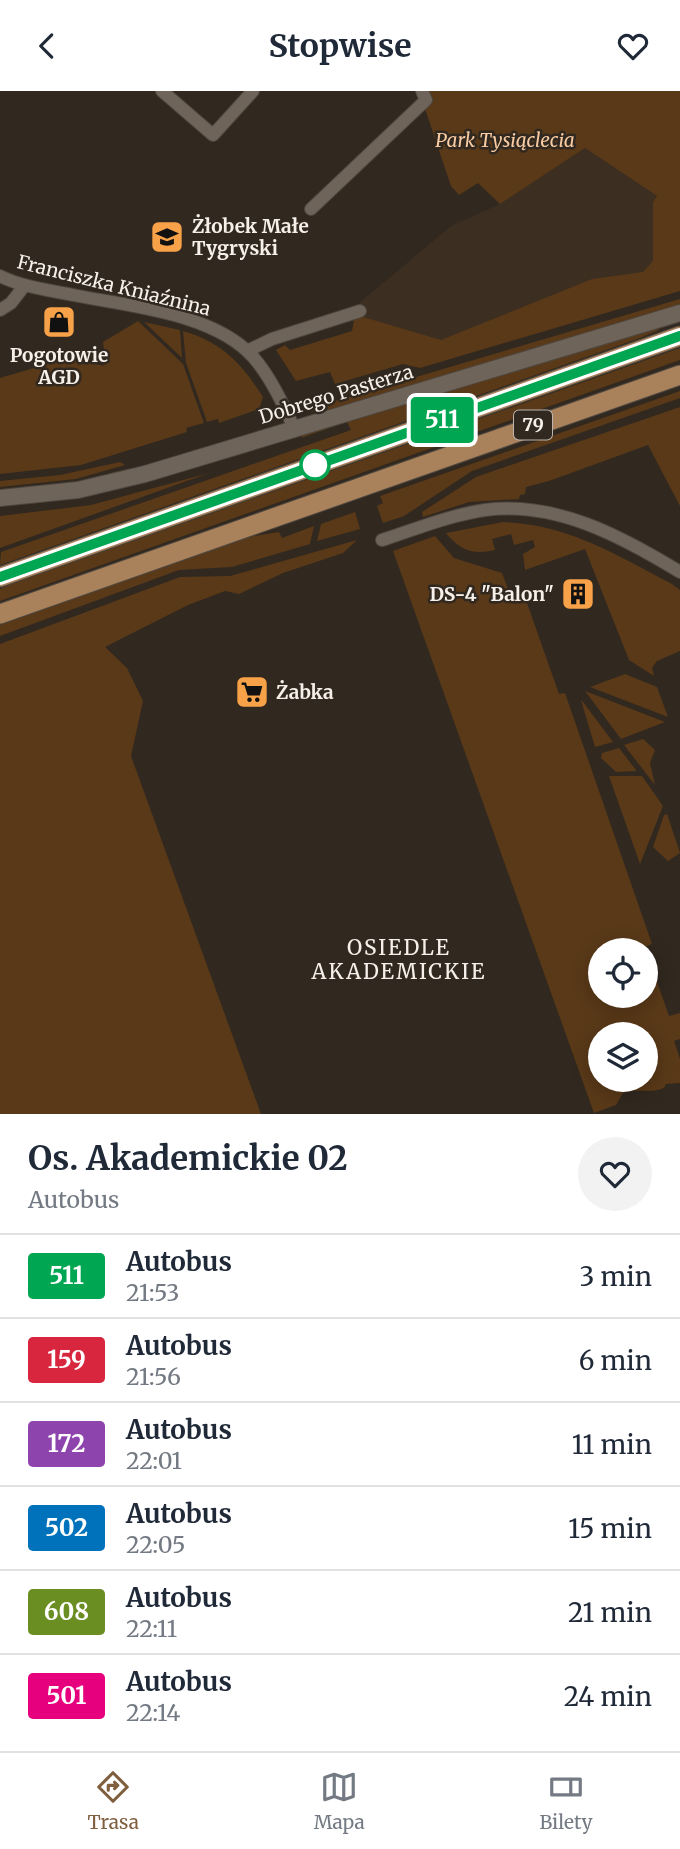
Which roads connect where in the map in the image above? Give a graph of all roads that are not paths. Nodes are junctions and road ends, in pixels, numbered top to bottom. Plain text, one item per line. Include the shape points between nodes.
1 (162, 91) edge
2 (253, 91) edge
3 (422, 91) edge
4 (311, 209) dead end
5 (0, 276) edge
6 (26, 285) junction
7 (0, 310) edge
8 (360, 311) dead end
9 (680, 313) edge
10 (680, 337) edge
11 (247, 351) junction
12 (680, 375) edge
13 (294, 428) junction
14 (0, 498) edge
15 (382, 540) dead end
16 (680, 572) edge
17 (0, 577) edge
18 (0, 614) edge

1 - 2 street via 213,135
3 - 4 street via 426,100
5 - 6 street, Franciszka Kniaźnina
6 - 7 street
6 - 11 street, Franciszka Kniaźnina via 194,321
8 - 11 street
9 - 13 street, Dobrego Pasterza
10 - 17 main road, 79
11 - 13 street, Franciszka Kniaźnina via 264,372
12 - 18 main road, 79
13 - 14 street, Dobrego Pasterza via 121,480
15 - 16 street via 483,510 540,510 603,531

